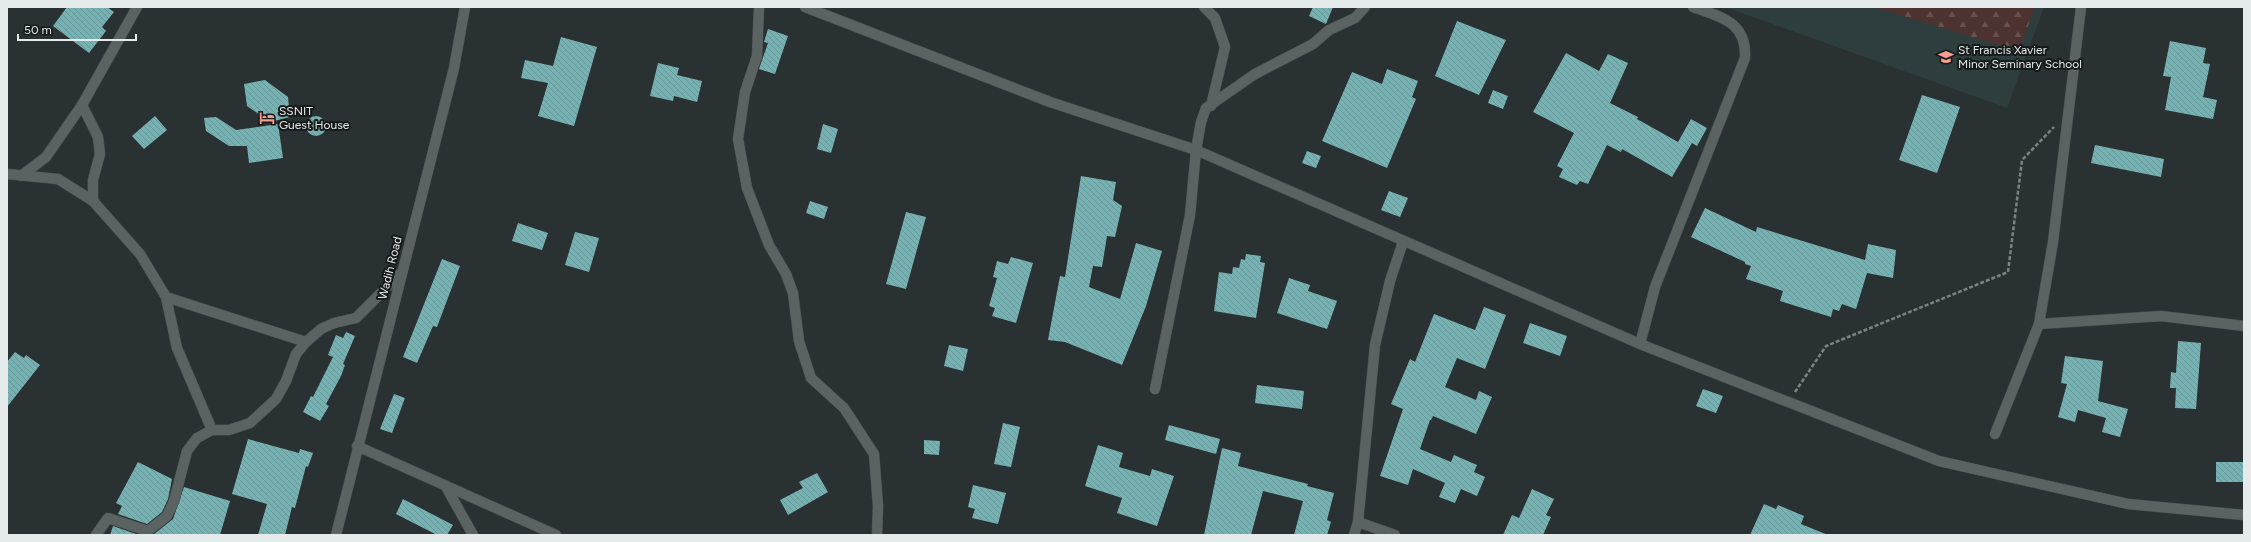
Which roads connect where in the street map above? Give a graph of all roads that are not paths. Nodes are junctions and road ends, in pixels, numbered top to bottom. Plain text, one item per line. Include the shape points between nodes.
1 (136, 7) edge
2 (465, 7) edge
3 (759, 7) edge
4 (805, 7) edge
5 (1204, 7) edge
6 (1365, 7) edge
7 (1693, 7) edge
8 (2081, 7) edge
9 (82, 105) junction
10 (1211, 106) junction
11 (1196, 150) junction
12 (7, 174) edge
13 (21, 176) junction
14 (93, 201) junction
15 (1403, 242) junction
16 (403, 271) junction
17 (166, 297) junction
18 (2039, 324) junction
19 (2244, 326) edge
20 (306, 342) junction
21 (1640, 344) junction
22 (1155, 389) dead end
23 (212, 430) junction
24 (1995, 434) dead end
25 (357, 446) junction
26 (445, 485) junction
27 (2244, 515) edge
28 (1358, 522) junction
29 (96, 535) edge
30 (336, 535) edge
31 (473, 535) edge
32 (556, 535) edge
33 (877, 535) edge
34 (1354, 535) edge
35 (1395, 535) edge

1 - 9 street
2 - 16 street, Wadih Road via 454,68
3 - 33 street via 757,56 745,92 738,139 747,188 768,245 786,274 793,293 799,341 811,378 844,408 874,454 878,506
4 - 11 street via 1050,102
5 - 10 street via 1215,18 1225,47
6 - 10 street via 1355,18 1329,30 1314,44 1255,74
7 - 21 street via 1730,20 1746,44 1746,58 1655,287
8 - 18 street via 2053,242
9 - 13 street via 46,157
9 - 14 street via 98,137 100,154 93,180
10 - 11 street via 1206,108 1201,122
11 - 15 street
11 - 22 street via 1190,214
12 - 13 street
13 - 14 street via 58,179
14 - 17 street via 140,254
15 - 21 street
15 - 28 street via 1390,281 1375,345
16 - 20 street via 356,318 321,329
16 - 25 street, Wadih Road
17 - 20 street
17 - 23 street via 177,348
18 - 19 street via 2161,316
18 - 24 street
20 - 23 street via 296,354 276,399 250,423 229,430
21 - 27 street via 1940,461 2128,504
23 - 29 street via 198,438 187,451 174,501 167,516 148,531 108,518
25 - 26 street
25 - 30 street, Wadih Road
26 - 31 street
26 - 32 street
28 - 34 street
28 - 35 street

